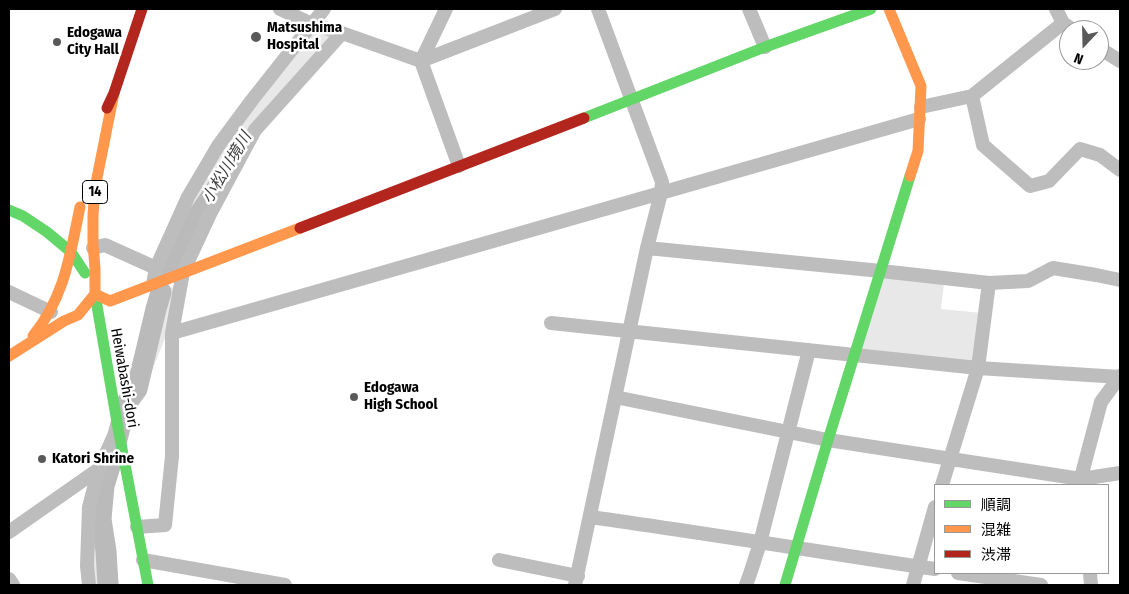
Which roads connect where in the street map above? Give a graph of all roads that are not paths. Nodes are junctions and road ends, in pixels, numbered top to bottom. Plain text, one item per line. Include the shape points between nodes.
1 (142, 9) edge
2 (280, 9) edge
3 (324, 9) edge
4 (446, 9) edge
5 (555, 9) edge
6 (598, 9) edge
7 (749, 9) edge
8 (871, 9) edge
9 (889, 9) edge
10 (1056, 9) edge
11 (1063, 20) edge
12 (312, 24) junction
13 (342, 33) junction
14 (1059, 33) edge
15 (765, 47) junction
16 (1109, 54) edge
17 (421, 60) junction
18 (1120, 61) edge
19 (114, 93) junction
20 (972, 96) junction
21 (631, 100) junction
22 (920, 113) junction
23 (94, 137) dead end
24 (459, 166) junction
25 (1120, 170) edge
26 (81, 193) dead end
27 (661, 193) junction
28 (80, 207) junction
29 (9, 210) edge
30 (24, 216) junction
31 (50, 222) dead end
32 (64, 222) dead end
33 (94, 248) junction
34 (647, 248) junction
35 (71, 252) junction
36 (156, 268) junction
37 (881, 271) junction
38 (183, 272) junction
39 (85, 273) junction
40 (1120, 280) edge
41 (153, 284) junction
42 (990, 284) junction
43 (9, 292) edge
44 (94, 294) junction
45 (51, 312) junction
46 (551, 323) dead end
47 (629, 332) junction
48 (172, 334) junction
49 (809, 350) junction
50 (855, 355) junction
51 (9, 356) edge
52 (978, 368) junction
53 (1120, 377) edge
54 (616, 397) junction
55 (118, 428) junction
56 (788, 432) junction
57 (828, 440) junction
58 (950, 459) junction
59 (99, 469) junction
60 (1120, 473) edge
61 (1080, 482) edge
62 (942, 484) edge
63 (934, 511) edge
64 (590, 517) junction
65 (136, 527) junction
66 (9, 532) edge
67 (760, 543) junction
68 (796, 549) junction
69 (143, 560) junction
70 (500, 560) dead end
71 (918, 567) junction
72 (934, 569) edge
73 (965, 574) edge
74 (9, 579) edge
75 (576, 581) edge
76 (13, 585) edge
77 (89, 585) edge
78 (148, 585) edge
79 (284, 585) edge
80 (746, 585) edge
81 (785, 585) edge
82 (913, 585) edge
83 (1041, 585) edge

1 - 19 main road, 14
2 - 12 street
3 - 12 street
4 - 17 street
5 - 17 street
6 - 21 street
7 - 15 street
8 - 15 main road
9 - 22 main road via 921,86
10 - 11 street
12 - 13 street
12 - 36 street via 218,146 188,197
13 - 17 street
13 - 38 street via 255,130
14 - 20 street
15 - 21 main road
16 - 18 street
17 - 24 street
19 - 23 main road, 14
19 - 33 main road, 14 via 96,188
20 - 22 street
20 - 25 street via 983,145 1030,186 1049,181 1080,149 1100,155
21 - 24 main road
21 - 27 street via 662,182
22 - 27 street
22 - 37 main road via 918,151
24 - 38 main road
26 - 28 main road, 14
27 - 34 street
27 - 48 street
28 - 32 main road via 72,218
28 - 35 main road
28 - 39 main road, 14
29 - 30 main road
30 - 31 main road
30 - 35 main road
33 - 36 street via 105,245
33 - 44 main road, 14
34 - 37 street
34 - 47 street
35 - 39 main road
35 - 45 main road
36 - 41 street
37 - 42 street
37 - 50 main road
38 - 41 main road
38 - 48 street
39 - 44 main road, 14
40 - 42 street via 1054,268 1028,282
41 - 44 main road via 110,301
42 - 52 street
43 - 45 street
44 - 51 main road via 78,315
44 - 55 main road, Heiwabashi-dori
45 - 51 main road via 37,332
46 - 47 street
47 - 49 street
47 - 54 street
48 - 65 street via 172,456 165,525
49 - 50 street
49 - 56 street
50 - 52 street
50 - 57 main road
52 - 53 street
52 - 58 street
53 - 61 street via 1101,402
54 - 56 street
54 - 64 street
55 - 59 street
55 - 65 main road, Heiwabashi-dori
56 - 57 street
56 - 67 street
57 - 58 street
57 - 68 main road
58 - 61 street
58 - 62 street
59 - 66 street
59 - 77 street via 89,507
60 - 61 street
63 - 71 street
64 - 67 street
64 - 75 street
65 - 69 main road, Heiwabashi-dori
67 - 68 street
67 - 80 street
68 - 71 street
68 - 81 main road
69 - 78 main road, Heiwabashi-dori
69 - 79 street
70 - 75 street
71 - 72 street
71 - 82 street
73 - 83 street
74 - 76 street

